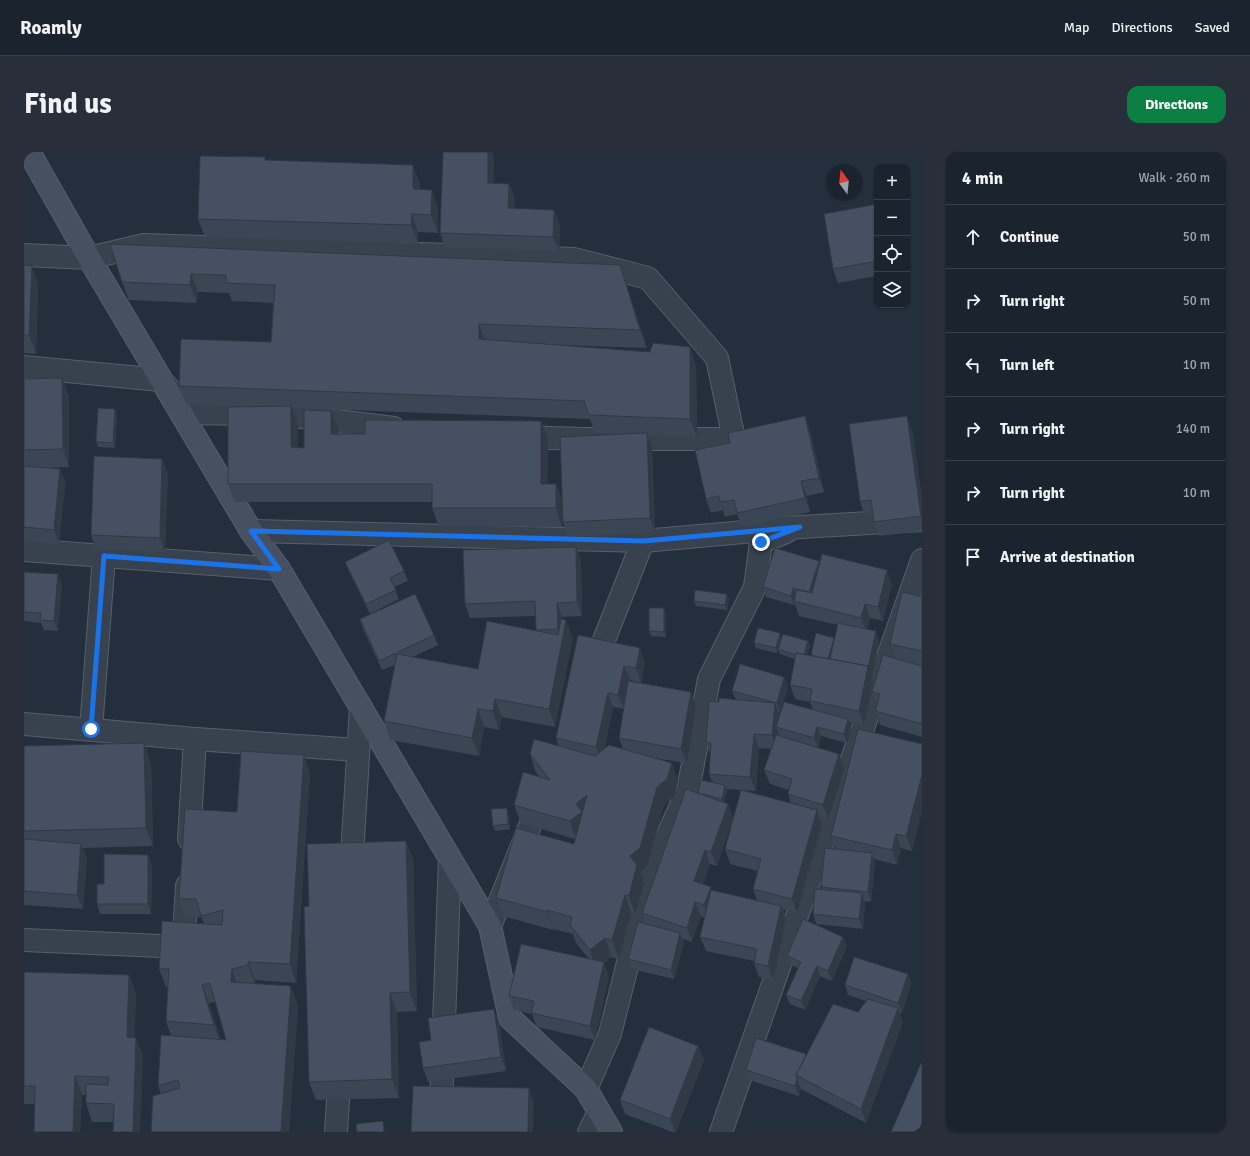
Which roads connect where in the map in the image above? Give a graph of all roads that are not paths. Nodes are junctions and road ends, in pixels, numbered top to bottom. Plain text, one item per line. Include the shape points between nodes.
1 (29, 152) edge
2 (24, 255) edge
3 (90, 258) junction
4 (24, 367) edge
5 (161, 380) junction
6 (410, 430) edge
7 (496, 436) edge
8 (922, 520) edge
9 (800, 527) junction
10 (251, 531) junction
11 (644, 541) junction
12 (24, 550) edge
13 (104, 556) junction
14 (922, 560) edge
15 (279, 569) junction
16 (584, 689) edge
17 (361, 707) junction
18 (24, 724) edge
19 (91, 729) junction
20 (195, 739) junction
21 (358, 750) junction
22 (549, 778) edge
23 (450, 859) junction
24 (350, 894) edge
25 (490, 926) junction
26 (24, 940) edge
27 (183, 947) junction
28 (182, 970) edge
29 (340, 1052) edge
30 (586, 1089) junction
31 (599, 1112) junction
32 (336, 1132) edge
33 (440, 1132) edge
34 (589, 1132) edge
35 (611, 1132) edge
36 (721, 1132) edge

1 - 3 main road
2 - 3 street
3 - 5 main road
3 - 7 street via 144,245 558,258 574,259 648,278 718,358 734,439
4 - 5 street
5 - 6 street via 190,413 286,415
5 - 10 main road
8 - 9 street
9 - 11 street
9 - 30 street via 761,542 755,587 709,679 688,790 650,874 610,1034
10 - 11 street
10 - 15 main road
11 - 16 street
12 - 13 street
13 - 15 street
13 - 19 street
14 - 36 street
15 - 17 main road
17 - 21 street
17 - 23 main road
18 - 19 street
19 - 20 street
20 - 21 street
20 - 27 street
21 - 24 street
22 - 25 street
23 - 25 main road
23 - 33 street
25 - 30 main road via 510,1018
26 - 27 street
27 - 28 street
29 - 32 street
30 - 31 main road
31 - 34 street
31 - 35 main road

